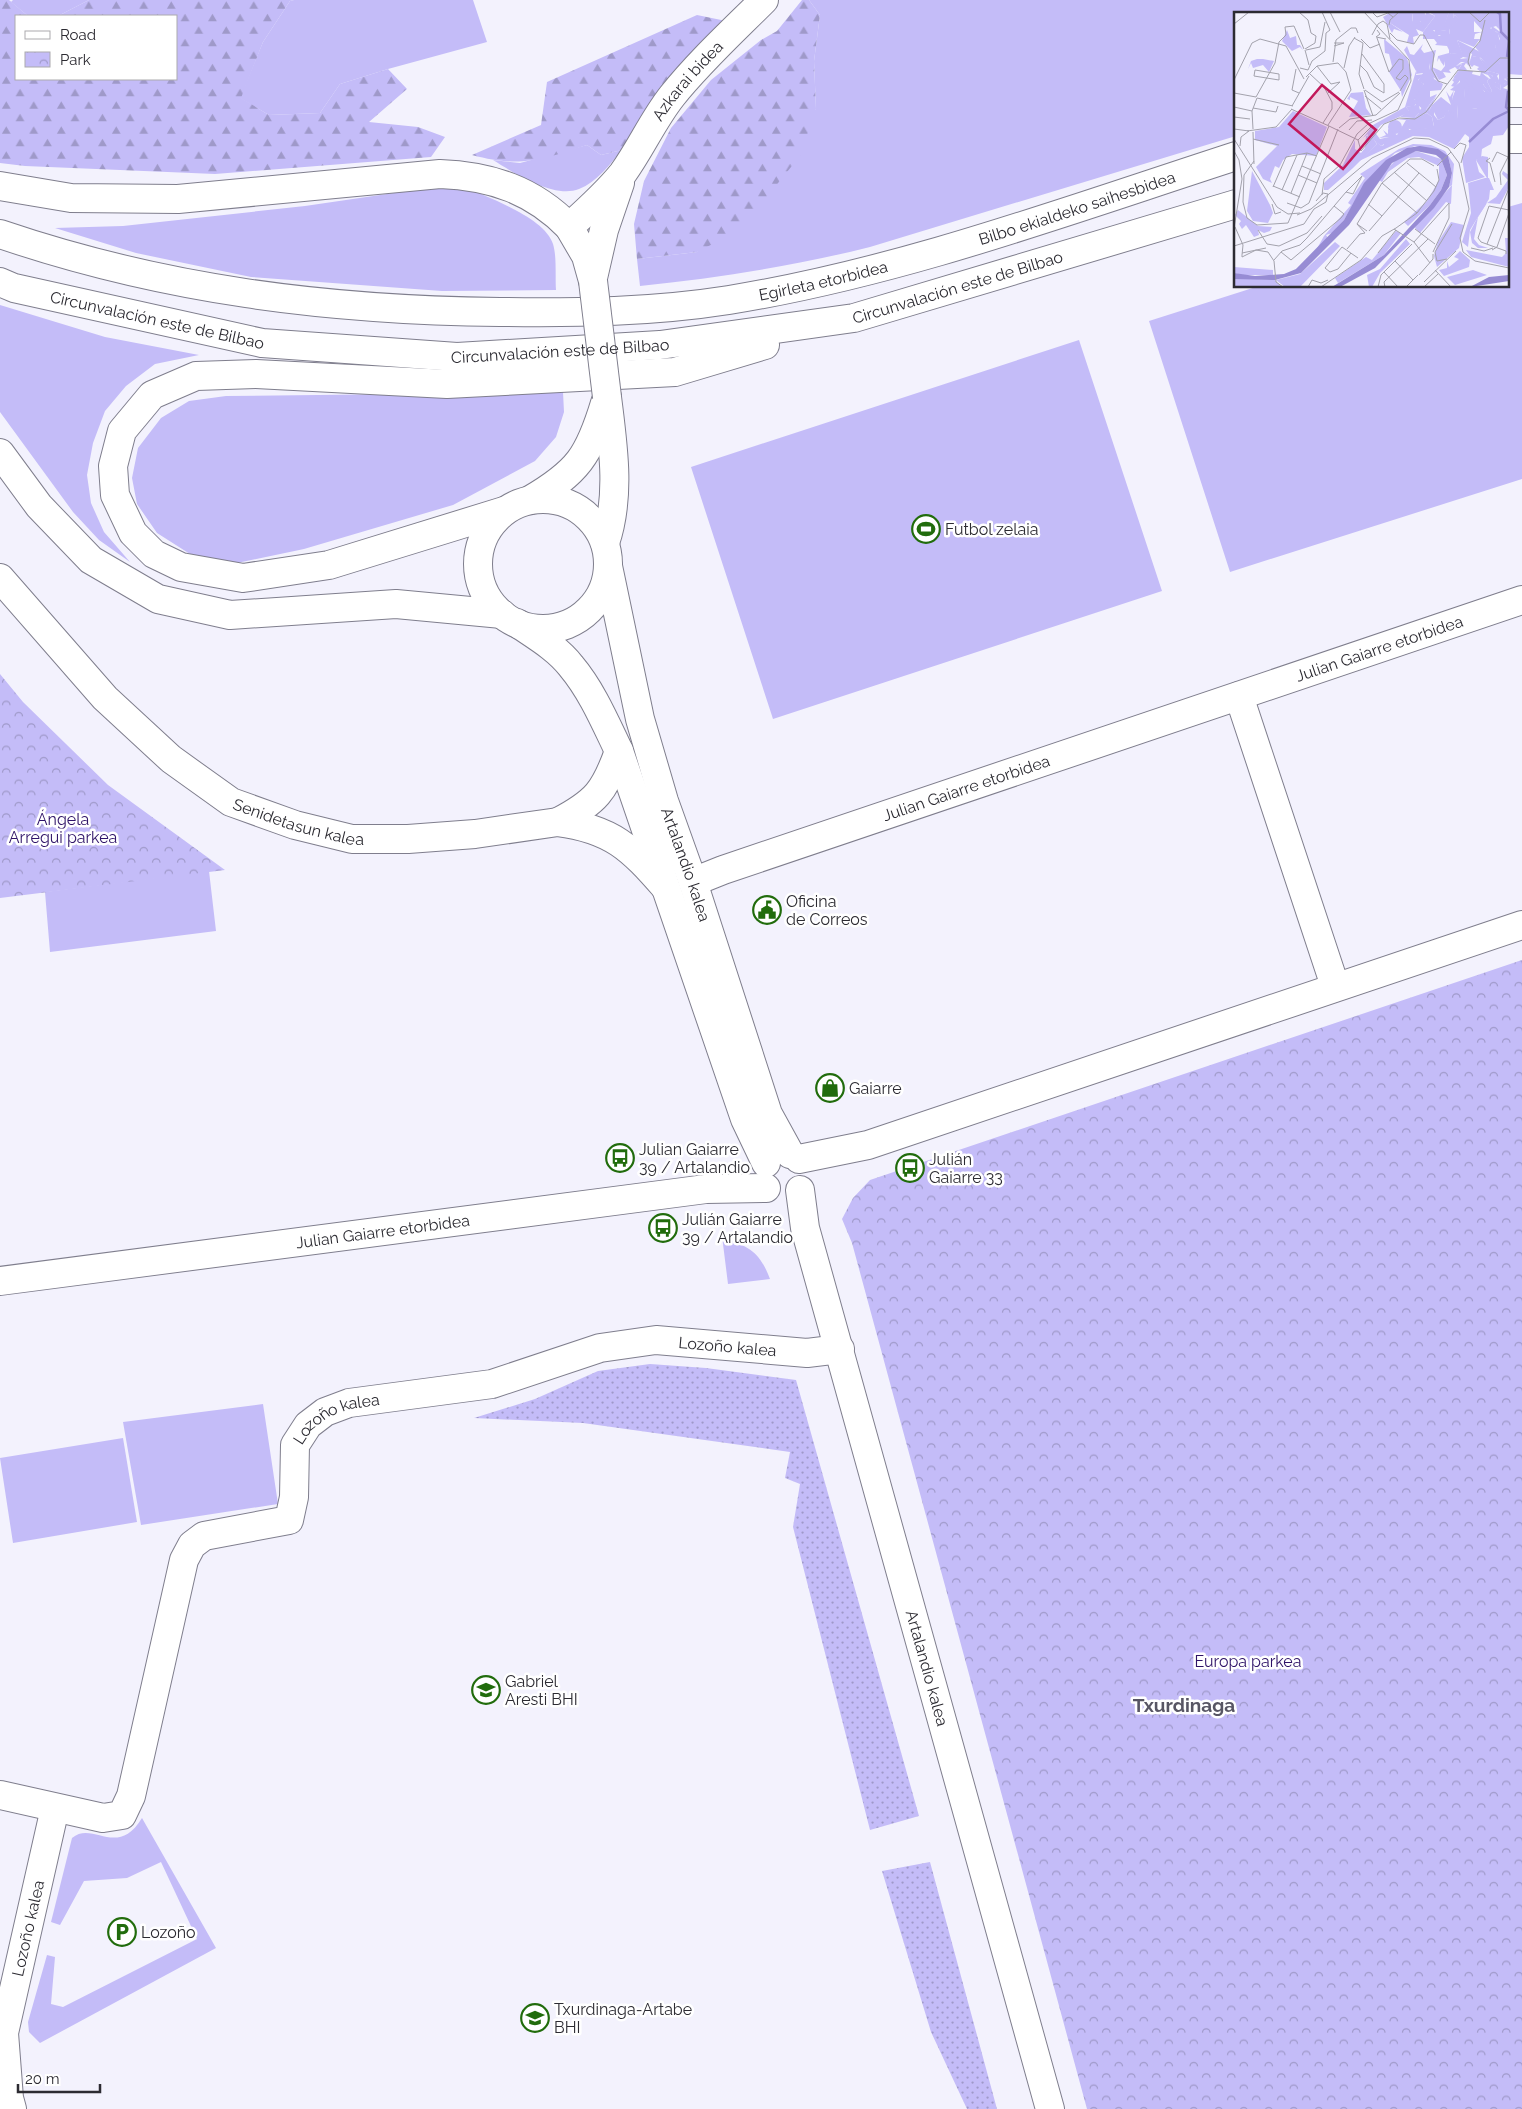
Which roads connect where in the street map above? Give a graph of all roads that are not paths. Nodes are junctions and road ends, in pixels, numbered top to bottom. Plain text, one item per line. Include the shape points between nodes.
1 (764, 0) edge
2 (1234, 157) edge
3 (623, 172) junction
4 (0, 186) edge
5 (1234, 205) edge
6 (569, 227) junction
7 (0, 234) edge
8 (916, 257) joint
9 (593, 281) junction
10 (0, 282) edge
11 (854, 318) junction
12 (607, 397) junction
13 (0, 453) edge
14 (530, 500) junction
15 (504, 511) junction
16 (606, 554) junction
17 (0, 578) edge
18 (1521, 603) edge
19 (509, 618) junction
20 (1239, 696) junction
21 (619, 751) junction
22 (564, 822) junction
23 (693, 882) junction
24 (665, 887) junction
25 (1522, 924) edge
26 (1335, 986) junction
27 (783, 1175) junction
28 (0, 1281) edge
29 (840, 1349) junction
30 (0, 1794) edge
31 (55, 1808) junction
32 (12, 2109) edge
33 (1050, 2109) edge

1 - 3 street, Azkarai bidea via 672,96
2 - 8 street, Bilbo ekialdeko saihesbidea
3 - 6 street
3 - 9 street via 604,230
4 - 6 street via 72,198 178,199 440,174 468,175 494,180 529,194
5 - 11 street, Circunvalación este de Bilbao
6 - 9 street via 586,256
7 - 8 street, Egirleta etorbidea via 82,260 145,275 261,296 418,311 598,312 676,307 729,300 847,276
9 - 12 street, bridge
10 - 11 street, Circunvalación este de Bilbao via 14,288 262,343 457,357 660,345
11 - 15 street via 675,372 447,384 256,374 196,376 152,395 122,431 113,466 115,495 133,533 154,554 180,567 243,578 329,565
12 - 14 street via 584,458 554,486
12 - 16 street via 614,471
13 - 19 street via 39,506 91,560 158,599 230,615 396,604
14 - 15 street
14 - 16 street via 549,499 575,508 596,526
15 - 19 street via 481,543 478,562 481,581 489,599
16 - 19 street via 604,587 594,605 578,619 558,627 537,628
16 - 23 street, Artalandio kalea via 640,719 664,801
17 - 22 street, Senidetasun kalea via 105,698 170,759 231,802 295,826 352,839 475,834
18 - 20 street, Julian Gaiarre etorbidea
19 - 21 street, Artalandio kalea via 550,645 571,665 597,705
20 - 23 street, Julian Gaiarre etorbidea
20 - 26 street
21 - 22 street via 596,798
21 - 24 street, Artalandio kalea
22 - 24 street, Senidetasun kalea via 607,834 635,853
23 - 27 street, Artalandio kalea via 768,1114
24 - 27 street, Artalandio kalea via 745,1119
25 - 26 street, Julian Gaiarre etorbidea
26 - 27 street, Julian Gaiarre etorbidea
27 - 28 street, Julian Gaiarre etorbidea via 706,1189
27 - 29 street, Artalandio kalea via 805,1228
29 - 31 street, Lozoño kalea via 807,1353 656,1340 600,1348 492,1384 349,1403 325,1412 308,1426 295,1445 294,1497 288,1520 204,1536 192,1545 184,1560 131,1796 122,1815 103,1818
29 - 33 street, Artalandio kalea
30 - 31 street, Lozoño kalea
31 - 32 street, Lozoño kalea via 4,2033

